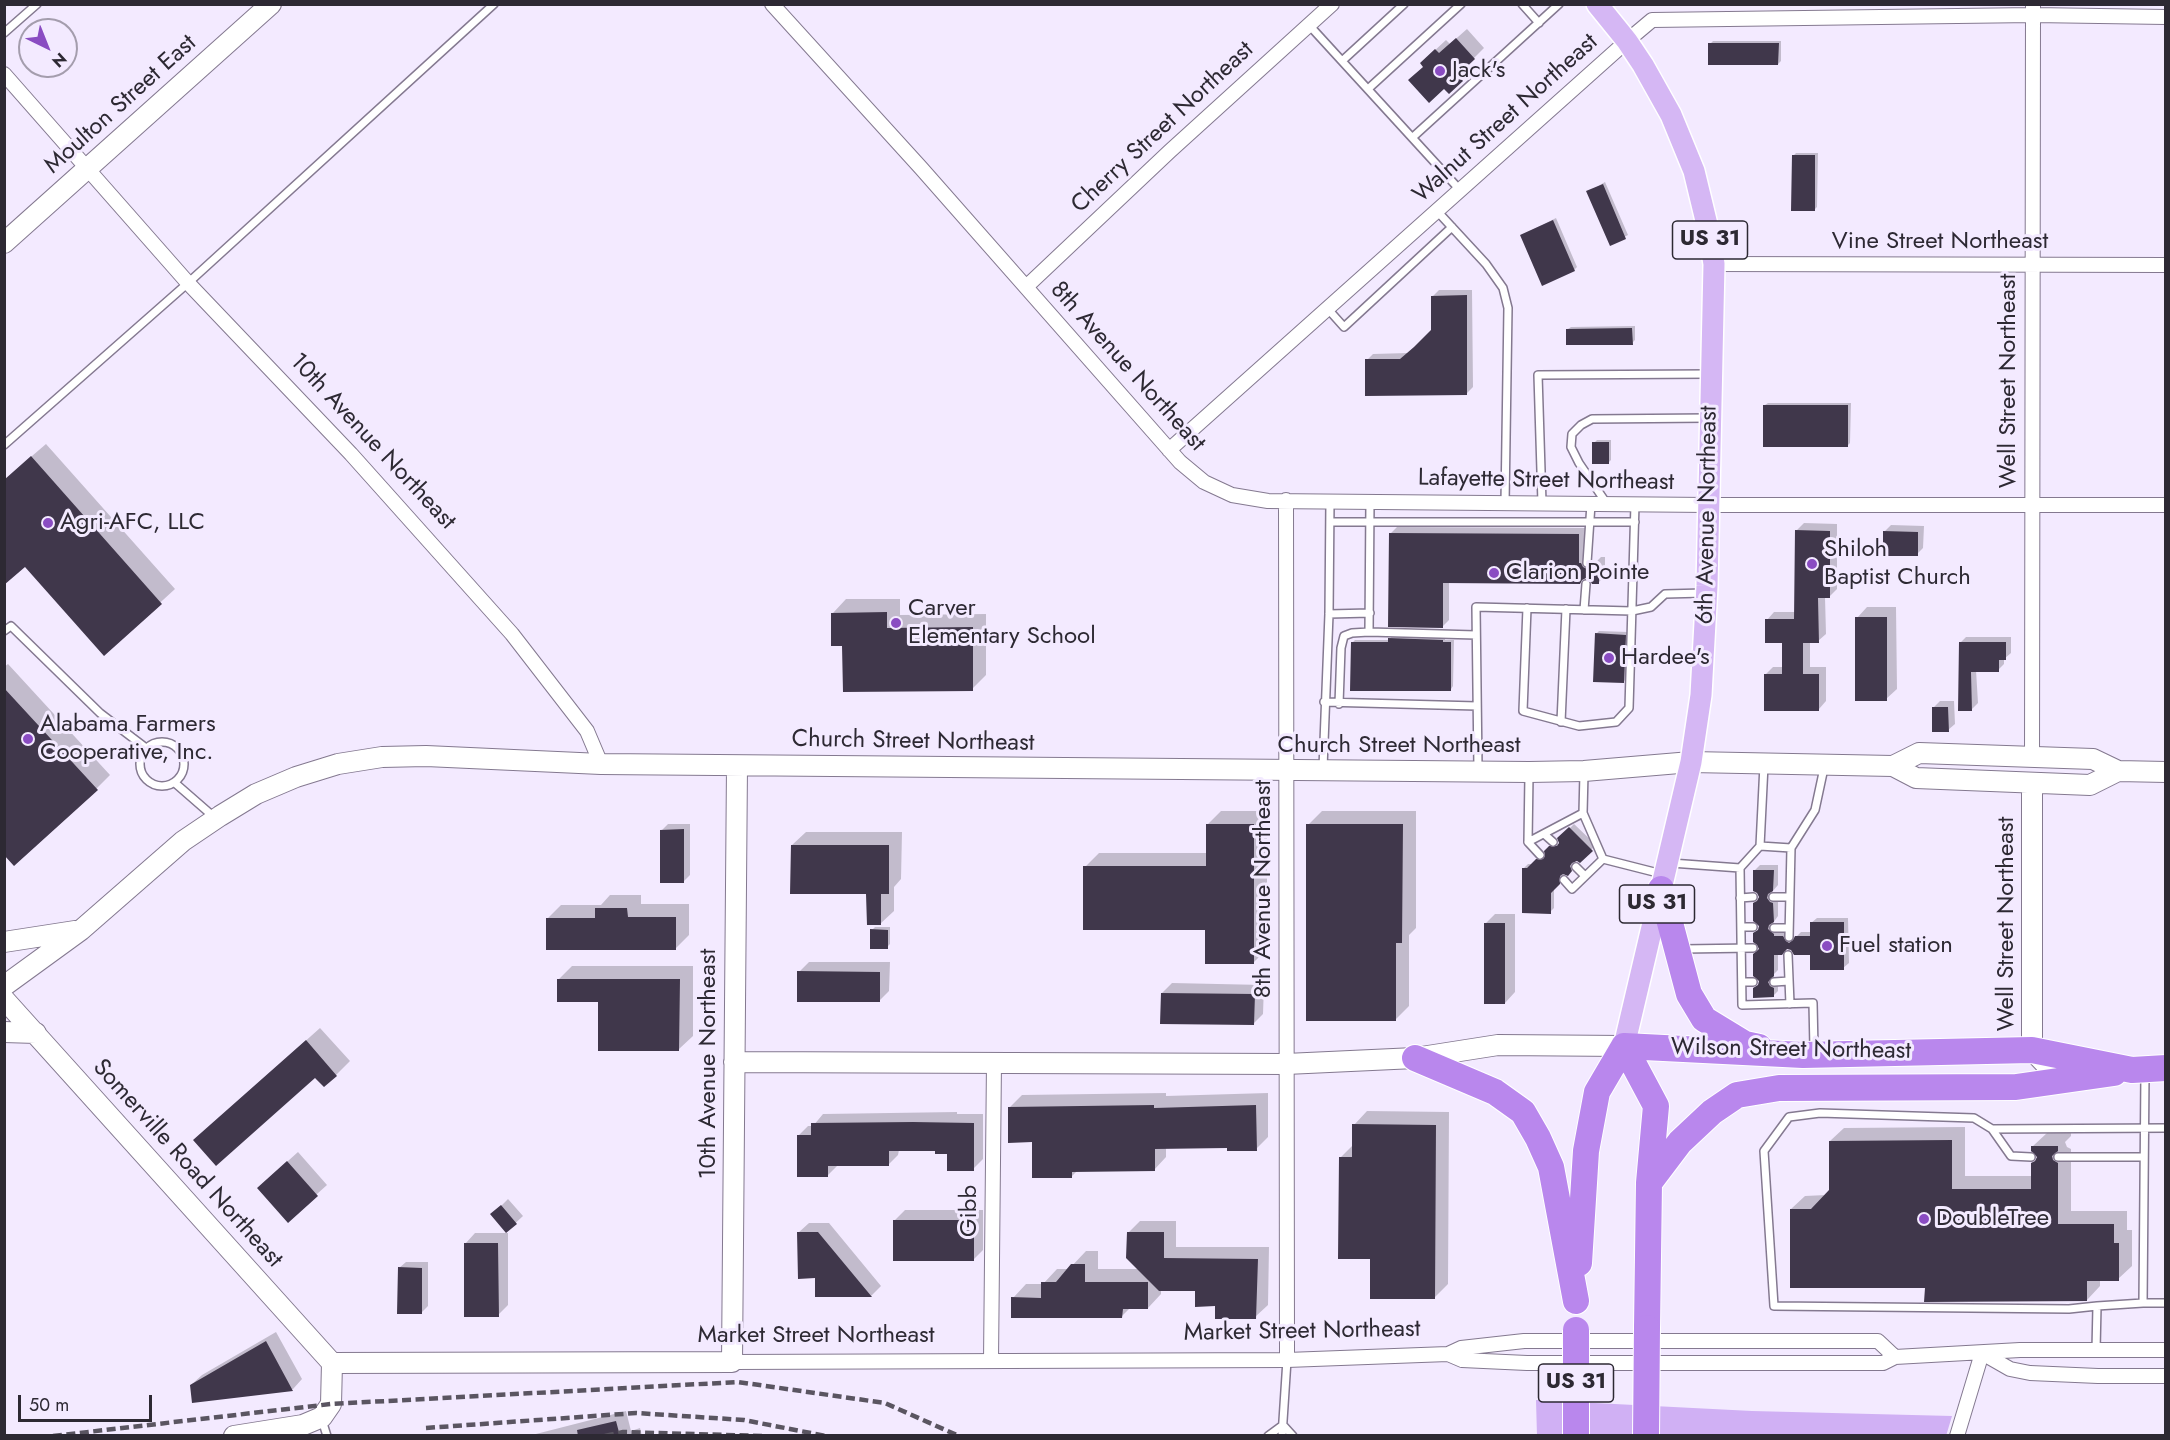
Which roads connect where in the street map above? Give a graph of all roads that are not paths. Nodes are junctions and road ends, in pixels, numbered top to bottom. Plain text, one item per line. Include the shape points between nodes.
1 (37, 4) edge
2 (271, 4) edge
3 (494, 4) edge
4 (772, 4) edge
5 (1332, 4) edge
6 (1404, 4) edge
7 (1461, 4) edge
8 (1522, 4) edge
9 (1558, 4) edge
10 (1597, 4) edge
11 (2033, 10) edge
12 (2166, 17) edge
13 (1539, 23) junction
14 (1309, 26) junction
15 (4, 33) edge
16 (1627, 41) junction
17 (1342, 61) junction
18 (4, 74) edge
19 (1368, 89) junction
20 (1413, 137) junction
21 (87, 169) junction
22 (1460, 190) junction
23 (1437, 211) junction
24 (1452, 227) junction
25 (4, 243) edge
26 (1714, 264) junction
27 (2034, 265) junction
28 (2166, 265) edge
29 (188, 283) junction
30 (1026, 287) junction
31 (1328, 308) junction
32 (1712, 374) junction
33 (1710, 418) junction
34 (4, 445) edge
35 (1169, 450) junction
36 (1287, 500) junction
37 (1330, 501) junction
38 (1370, 501) junction
39 (1505, 503) junction
40 (1542, 503) junction
41 (1591, 504) junction
42 (1607, 504) junction
43 (1635, 504) junction
44 (2034, 504) junction
45 (1708, 505) junction
46 (2166, 505) edge
47 (1330, 522) junction
48 (1589, 522) junction
49 (1635, 522) junction
50 (1370, 523) junction
51 (1587, 563) dead end
52 (1586, 584) dead end
53 (1707, 593) junction
54 (1527, 608) junction
55 (1566, 609) junction
56 (1584, 610) junction
57 (1632, 610) junction
58 (1370, 613) junction
59 (1329, 614) junction
60 (4, 631) edge
61 (1369, 632) junction
62 (1476, 635) junction
63 (1324, 702) junction
64 (1339, 704) junction
65 (1478, 706) junction
66 (1561, 722) junction
67 (146, 748) junction
68 (2032, 758) junction
69 (1691, 762) junction
70 (601, 764) junction
71 (1765, 764) junction
72 (737, 766) junction
73 (1825, 766) junction
74 (1893, 766) junction
75 (1287, 771) junction
76 (1323, 771) junction
77 (1478, 771) junction
78 (1584, 771) junction
79 (2118, 771) junction
80 (1529, 772) junction
81 (2166, 772) edge
82 (175, 783) junction
83 (2032, 783) junction
84 (1583, 813) junction
85 (216, 819) junction
86 (1544, 834) junction
87 (1528, 842) junction
88 (1553, 842) dead end
89 (1760, 846) junction
90 (1791, 848) junction
91 (1540, 855) dead end
92 (1602, 859) junction
93 (1576, 867) dead end
94 (1740, 868) junction
95 (1585, 876) junction
96 (1665, 876) junction
97 (1564, 880) dead end
98 (1753, 897) dead end
99 (1773, 897) dead end
100 (1789, 897) junction
101 (1740, 898) junction
102 (1741, 927) junction
103 (1753, 927) dead end
104 (1774, 928) dead end
105 (1789, 928) junction
106 (81, 930) junction
107 (1789, 936) dead end
108 (4, 942) edge
109 (1741, 948) junction
110 (1753, 948) dead end
111 (1677, 949) junction
112 (1788, 955) dead end
113 (1789, 981) junction
114 (1742, 982) junction
115 (1753, 982) dead end
116 (1774, 982) dead end
117 (4, 986) edge
118 (4, 999) edge
119 (1790, 1004) junction
120 (4, 1032) edge
121 (36, 1033) junction
122 (1624, 1046) junction
123 (2032, 1050) junction
124 (1809, 1055) junction
125 (1415, 1058) junction
126 (734, 1062) junction
127 (994, 1062) junction
128 (1286, 1064) junction
129 (2148, 1069) edge
130 (2072, 1079) junction
131 (2145, 1127) junction
132 (2166, 1128) edge
133 (1992, 1129) junction
134 (2031, 1157) dead end
135 (2058, 1157) dead end
136 (2144, 1157) junction
137 (1649, 1183) junction
138 (1576, 1301) junction
139 (2143, 1302) junction
140 (2166, 1303) edge
141 (2097, 1306) junction
142 (2096, 1350) junction
143 (2166, 1350) edge
144 (1982, 1353) junction
145 (1448, 1354) junction
146 (1894, 1356) junction
147 (991, 1360) junction
148 (1287, 1360) junction
149 (732, 1362) junction
150 (332, 1364) junction
151 (2166, 1376) edge
152 (1283, 1425) junction
153 (324, 1426) edge
154 (234, 1436) edge
155 (1268, 1436) edge
156 (1282, 1436) edge
157 (1293, 1436) edge
158 (1576, 1436) edge
159 (1646, 1436) edge
160 (1957, 1436) edge

1 - 15 lane
2 - 21 street, Moulton Street East
3 - 29 lane
4 - 30 street, 8th Avenue Northeast
5 - 14 street, Cherry Street Northeast
6 - 17 lane
7 - 19 lane
8 - 13 lane
9 - 13 lane
10 - 16 main road, 6th Avenue Northeast / US 31
11 - 12 street, Walnut Street Northeast
11 - 16 street, Walnut Street Northeast via 1653,20
11 - 27 street, Well Street Northeast
13 - 20 lane
14 - 17 lane
14 - 30 street, Cherry Street Northeast
16 - 22 street, Walnut Street Northeast
16 - 26 main road, 6th Avenue Northeast / US 31 via 1658,89 1683,142 1702,202
17 - 19 lane
18 - 21 street, 10th Avenue Northeast
19 - 20 lane
20 - 22 lane
21 - 25 street, Moulton Street East
21 - 29 street, 10th Avenue Northeast
22 - 23 street, Walnut Street Northeast
23 - 24 lane
23 - 31 street, Walnut Street Northeast
24 - 31 lane via 1344,327
24 - 39 lane via 1503,288 1508,308
26 - 27 street, Vine Street Northeast
26 - 32 main road, 6th Avenue Northeast / US 31
27 - 28 street, Vine Street Northeast
27 - 44 street, Well Street Northeast
29 - 34 lane
29 - 70 street, 10th Avenue Northeast via 351,454 513,634 587,731
30 - 35 street, 8th Avenue Northeast
31 - 35 street, Walnut Street Northeast
32 - 33 main road, 6th Avenue Northeast / US 31
32 - 40 lane via 1538,375
33 - 42 lane via 1592,419 1581,425 1572,434 1571,447
33 - 45 main road, 6th Avenue Northeast / US 31
35 - 36 street, 8th Avenue Northeast via 1191,473 1218,489 1250,499
36 - 37 street, Lafayette Street Northeast
36 - 75 street, 8th Avenue Northeast
37 - 38 street, Lafayette Street Northeast
37 - 47 lane
38 - 39 street, Lafayette Street Northeast
38 - 50 lane
39 - 40 street, Lafayette Street Northeast
40 - 41 street, Lafayette Street Northeast
41 - 42 street, Lafayette Street Northeast
41 - 48 lane
42 - 43 street, Lafayette Street Northeast
43 - 45 street, Lafayette Street Northeast
43 - 49 lane
44 - 45 street, Lafayette Street Northeast
44 - 46 street, Lafayette Street Northeast
44 - 68 street, Well Street Northeast
45 - 53 main road, 6th Avenue Northeast / US 31
47 - 50 lane
47 - 59 lane
48 - 49 lane
48 - 50 lane
48 - 51 lane
49 - 57 lane
50 - 58 lane
52 - 56 lane
53 - 57 lane via 1665,594 1651,607
53 - 69 main road, 6th Avenue Northeast / US 31 via 1701,695
54 - 55 lane
54 - 62 lane via 1476,607
54 - 66 lane via 1523,711
55 - 56 lane
55 - 66 lane
56 - 57 lane
57 - 66 lane via 1629,708 1616,722 1591,726
58 - 59 lane
58 - 61 lane
59 - 63 lane
60 - 67 lane via 11,626 100,713
61 - 62 lane
61 - 64 lane via 1344,636
62 - 65 lane
63 - 64 lane
63 - 76 lane
64 - 65 lane
65 - 77 lane
67 - 82 lane via 139,762 147,782 161,787
67 - 82 lane via 159,742 179,750 184,763
68 - 74 street, Church Street Northeast via 1919,753
68 - 79 street, Church Street Northeast via 2093,759
69 - 71 street, Church Street Northeast
69 - 78 street, Church Street Northeast
69 - 96 main road, 6th Avenue Northeast / US 31
70 - 72 street, Church Street Northeast
70 - 85 street, Church Street Northeast via 382,757 338,764 296,777 256,794
71 - 73 street, Church Street Northeast
71 - 89 lane
72 - 75 street, Church Street Northeast
72 - 126 street, 10th Avenue Northeast
73 - 74 street, Church Street Northeast
73 - 90 lane via 1815,810
74 - 83 street, Church Street Northeast via 1916,778
75 - 76 street, Church Street Northeast
75 - 128 street, 8th Avenue Northeast
76 - 77 street, Church Street Northeast
77 - 80 street, Church Street Northeast
78 - 80 street, Church Street Northeast
78 - 84 lane
79 - 81 street, Church Street Northeast
79 - 83 street, Church Street Northeast via 2090,785
80 - 87 lane
82 - 85 lane
83 - 123 street, Well Street Northeast
84 - 86 lane
84 - 92 lane
85 - 106 street, Church Street Northeast via 183,841
86 - 87 lane
86 - 88 lane
87 - 91 lane
89 - 90 lane
89 - 94 lane
90 - 100 lane
92 - 95 lane
92 - 96 lane
93 - 95 lane
94 - 96 lane
94 - 101 lane
95 - 97 lane via 1572,889
96 - 111 highway
96 - 122 main road, 6th Avenue Northeast / US 31
98 - 101 lane
99 - 100 lane
100 - 105 lane
101 - 102 lane
102 - 103 lane
102 - 109 lane
104 - 105 lane
105 - 107 lane
106 - 108 street
106 - 117 street, Church Street Northeast
109 - 110 lane
109 - 111 lane
109 - 114 lane
111 - 124 highway via 1689,994 1704,1019 1745,1044
112 - 113 lane
113 - 116 lane
113 - 119 lane
114 - 115 lane
114 - 119 lane via 1742,1005
118 - 121 street, Somerville Road Northeast
119 - 124 lane via 1813,1004
120 - 121 street
121 - 150 street, Somerville Road Northeast
122 - 124 highway, Wilson Street Northeast
122 - 125 street, Wilson Street Northeast via 1498,1045
122 - 137 highway, US 31 via 1656,1106
122 - 138 highway, 6th Avenue Northeast / US 31 via 1597,1092 1586,1151
123 - 124 highway, Wilson Street Northeast
123 - 129 highway, Wilson Street Northeast
123 - 130 street, Well Street Northeast via 2049,1068
125 - 128 street, Wilson Street Northeast
125 - 138 highway via 1495,1092 1523,1112 1551,1167
126 - 127 street, Wilson Street Northeast
126 - 149 street, 10th Avenue Northeast
127 - 128 street, Wilson Street Northeast
127 - 147 street, Gibb
128 - 148 street, 8th Avenue Northeast
129 - 130 highway
129 - 131 lane
130 - 137 highway via 2016,1087 1779,1088 1737,1095 1680,1142
131 - 132 lane
131 - 133 lane
131 - 136 lane
133 - 134 lane via 2011,1156
133 - 141 lane via 1974,1118 1820,1113 1789,1117 1764,1151 1774,1306
135 - 136 lane
136 - 139 lane
137 - 159 highway, US 31, bridge
138 - 158 highway, 6th Avenue Northeast / US 31, bridge
139 - 140 lane
139 - 141 lane
141 - 142 lane
142 - 143 street, Market Street Northeast
142 - 144 street, Market Street Northeast
144 - 146 street, Market Street Northeast
144 - 151 street via 2010,1369 2030,1373
144 - 160 street
145 - 146 street, Market Street Northeast via 1462,1360 1527,1363 1883,1363
145 - 146 street, Market Street Northeast via 1461,1348 1524,1341 1878,1341
145 - 148 street, Market Street Northeast
147 - 148 street, Market Street Northeast
147 - 149 street, Market Street Northeast
148 - 152 lane
149 - 150 street, Market Street Northeast
150 - 153 street via 331,1404
152 - 155 lane
152 - 156 lane
152 - 157 lane
153 - 154 street via 303,1425

